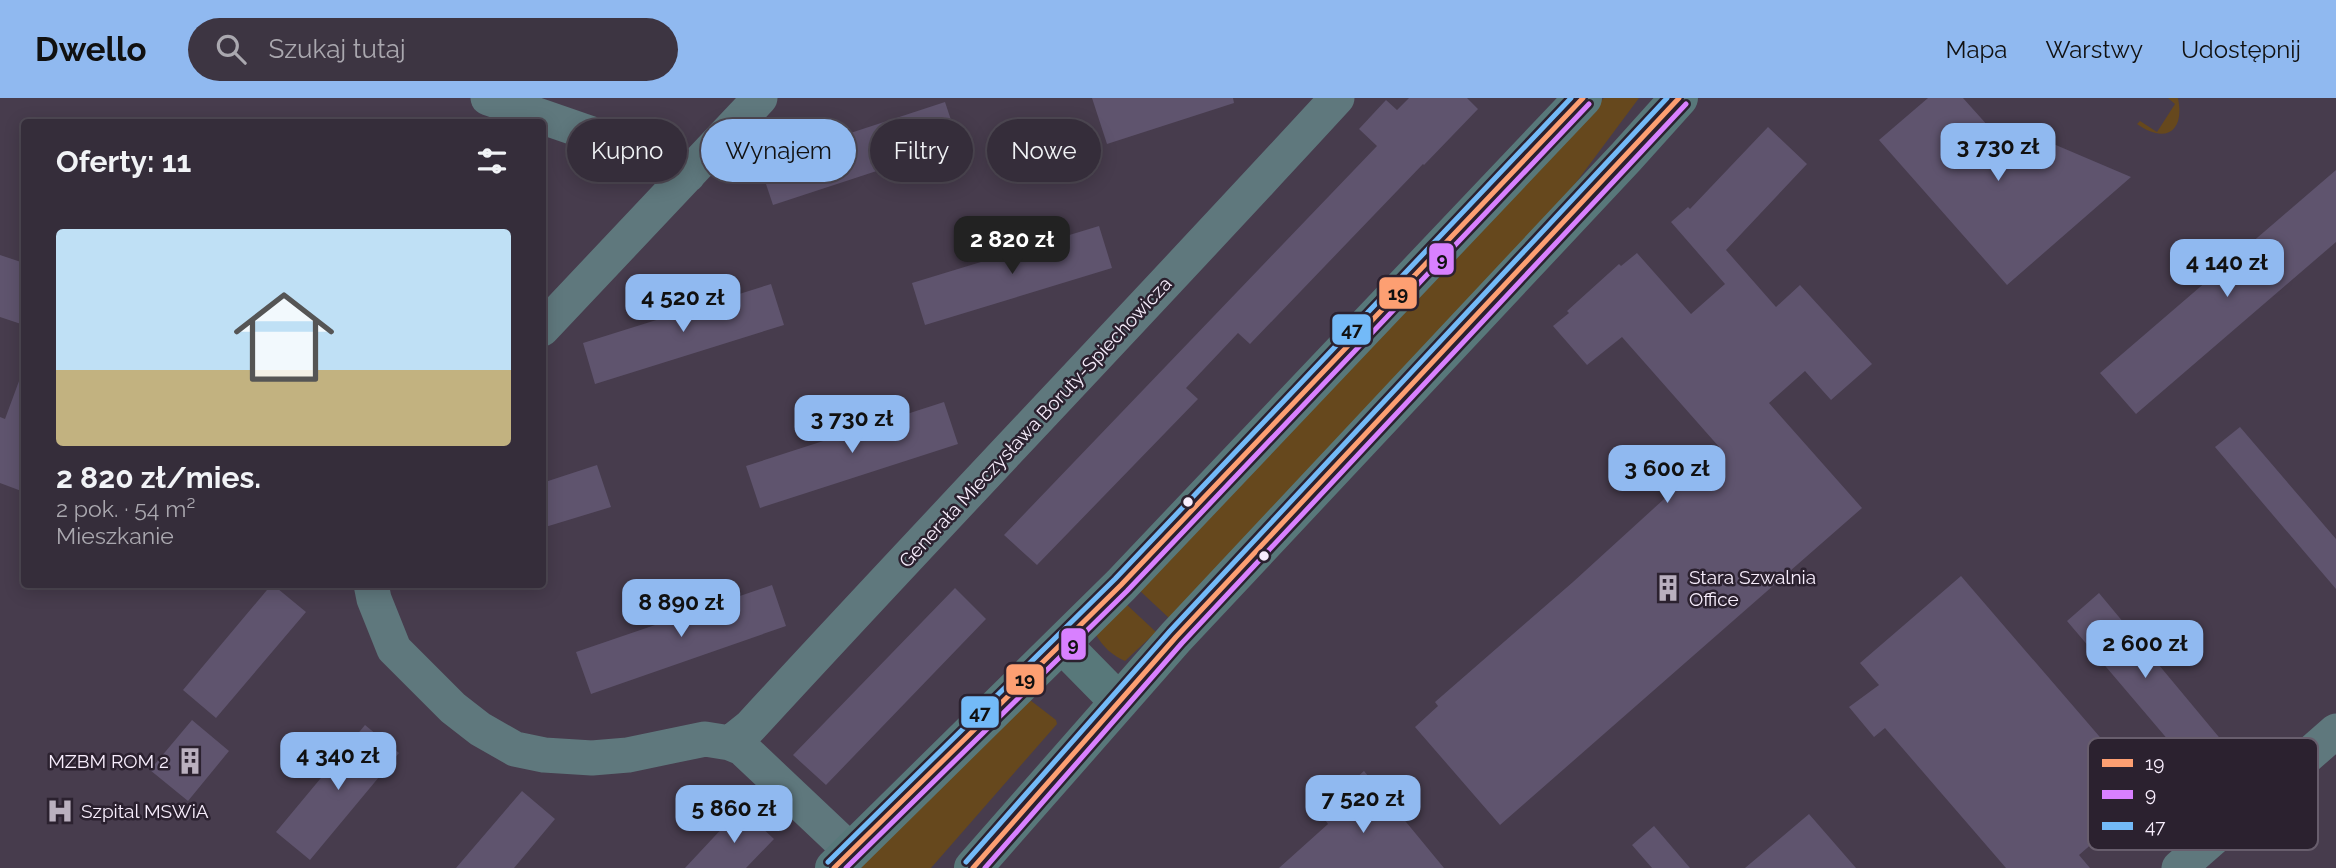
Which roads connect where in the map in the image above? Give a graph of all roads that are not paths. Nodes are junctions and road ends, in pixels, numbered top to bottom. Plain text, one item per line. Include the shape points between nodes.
1 (488, 98) edge
2 (760, 98) edge
3 (1337, 98) edge
4 (1583, 98) edge
5 (1679, 98) edge
6 (688, 175) junction
7 (546, 325) edge
8 (372, 588) edge
9 (1062, 644) junction
10 (1119, 702) junction
11 (2336, 731) edge
12 (730, 743) junction
13 (2318, 747) edge
14 (2200, 850) edge
15 (842, 860) edge
16 (973, 868) edge
17 (2179, 868) edge

1 - 6 street via 650,154
2 - 6 street
3 - 12 street, Generała Mieczysława Boruty-Spiechowicza via 750,727
4 - 9 main road
5 - 10 main road
6 - 7 street
8 - 12 street via 394,649 453,708 515,749 592,758 705,739
9 - 10 main road
9 - 15 main road
10 - 16 main road
11 - 13 street
12 - 15 street via 742,748
14 - 17 street

